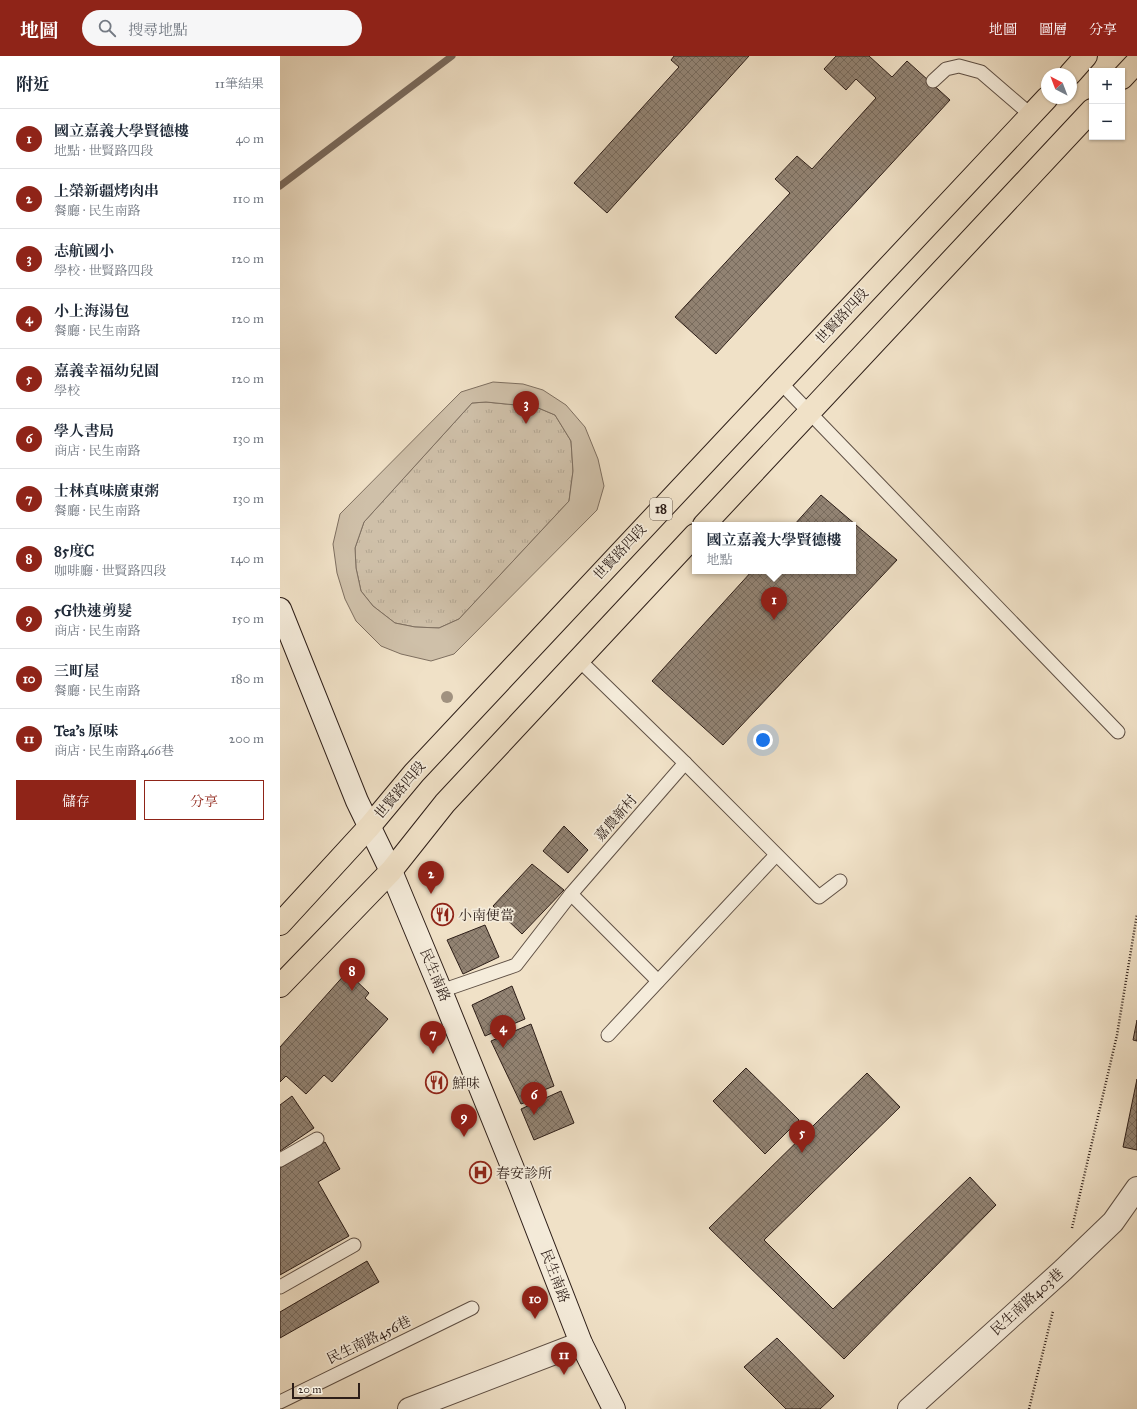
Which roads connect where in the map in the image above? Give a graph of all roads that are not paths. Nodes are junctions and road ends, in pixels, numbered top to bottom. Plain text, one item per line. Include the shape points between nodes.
1 (1086, 56) edge
2 (1075, 68) edge
3 (932, 81) dead end
4 (1041, 104) edge
5 (1089, 113) edge
6 (1031, 115) junction
7 (780, 382) junction
8 (810, 413) junction
9 (707, 522) edge
10 (692, 538) edge
11 (280, 609) edge
12 (578, 659) junction
13 (1118, 732) dead end
14 (685, 763) junction
15 (369, 827) junction
16 (776, 855) junction
17 (391, 870) junction
18 (840, 881) dead end
19 (571, 894) junction
20 (280, 924) edge
21 (658, 981) junction
22 (280, 986) edge
23 (441, 991) junction
24 (608, 1035) dead end
25 (317, 1139) dead end
26 (280, 1160) edge
27 (1137, 1188) edge
28 (354, 1245) dead end
29 (280, 1287) edge
30 (472, 1308) dead end
31 (581, 1343) junction
32 (280, 1402) edge
33 (409, 1409) edge
34 (614, 1409) edge
35 (909, 1409) edge

1 - 2 main road
3 - 6 lane via 946,69 959,66 981,72
4 - 6 main road, 世賢路四段 / 18
5 - 8 main road
6 - 7 main road, 世賢路四段 / 18
7 - 8 lane
7 - 15 main road, 世賢路四段 / 18 via 414,773
8 - 9 main road
8 - 13 lane
10 - 12 main road
11 - 15 main road, 民生南路
12 - 14 lane
12 - 17 main road via 444,803
14 - 16 lane
14 - 19 lane, 嘉農新村
15 - 17 main road, 民生南路
15 - 20 main road, 世賢路四段 / 18
16 - 18 lane via 819,897
16 - 21 lane
17 - 22 main road
17 - 23 main road, 民生南路
19 - 21 lane
19 - 23 lane, 嘉農新村 via 516,965
21 - 24 lane
23 - 31 main road, 民生南路
25 - 26 lane
27 - 35 main road, 民生南路403巷 via 1113,1222
28 - 29 lane
30 - 32 lane, 民生南路456巷
31 - 33 main road
31 - 34 main road, 民生南路

